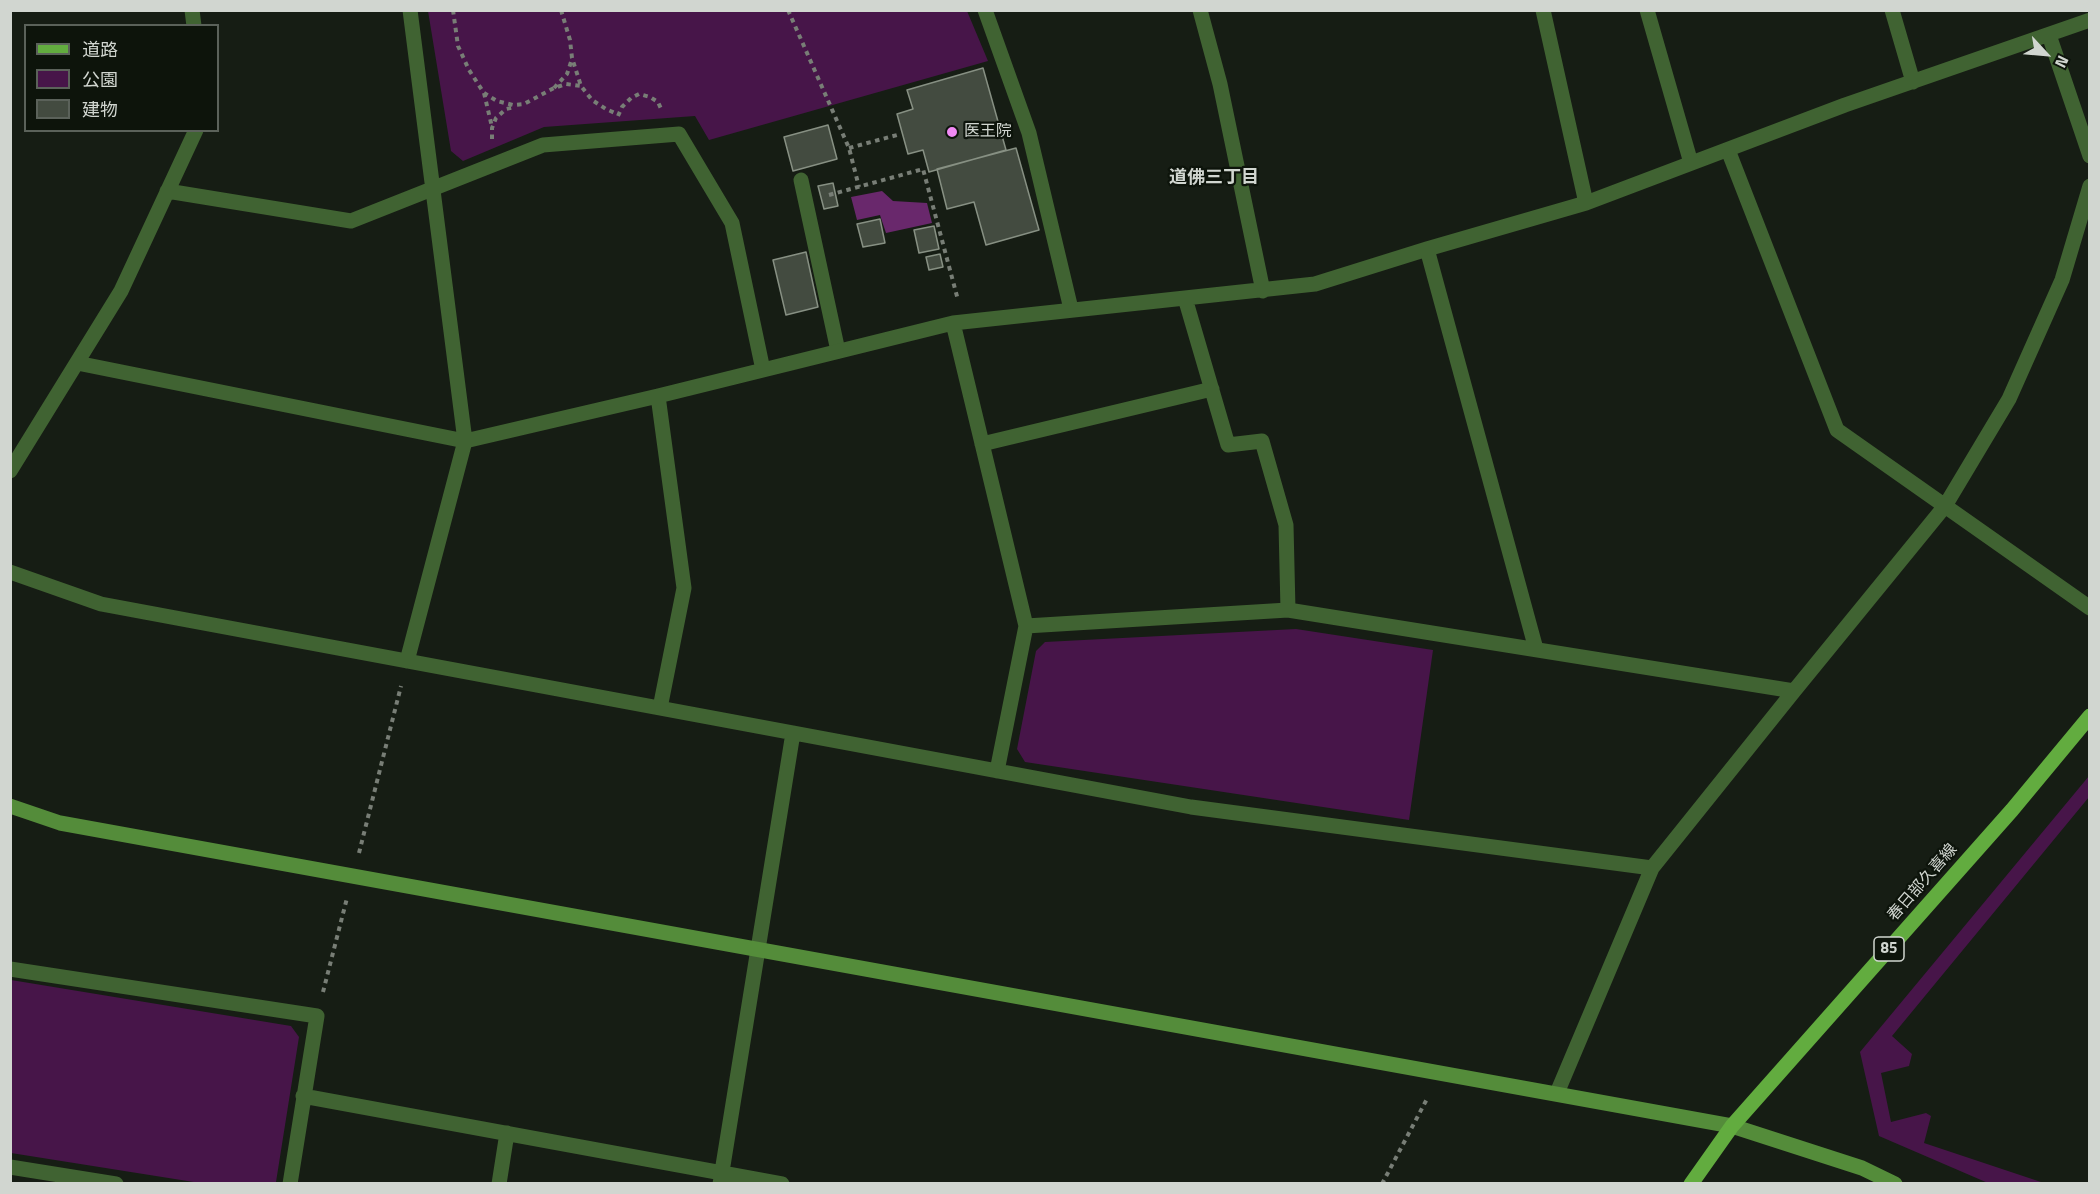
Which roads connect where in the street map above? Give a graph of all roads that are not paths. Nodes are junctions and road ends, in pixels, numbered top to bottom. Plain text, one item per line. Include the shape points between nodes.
1 (410, 10) edge
2 (986, 10) edge
3 (1200, 10) edge
4 (1543, 10) edge
5 (1647, 10) edge
6 (1892, 10) edge
7 (2090, 20) edge
8 (2049, 34) junction
9 (1912, 82) junction
10 (195, 132) edge
11 (1728, 150) junction
12 (2090, 156) edge
13 (1691, 163) junction
14 (801, 180) dead end
15 (2090, 186) edge
16 (433, 189) junction
17 (168, 192) junction
18 (1586, 203) junction
19 (1427, 249) junction
20 (1263, 291) junction
21 (1185, 298) junction
22 (1071, 309) junction
23 (958, 322) junction
24 (838, 351) junction
25 (77, 363) junction
26 (763, 370) junction
27 (1212, 389) junction
28 (658, 396) junction
29 (465, 441) junction
30 (982, 444) junction
31 (10, 471) edge
32 (1945, 506) junction
33 (10, 572) edge
34 (2090, 608) edge
35 (1288, 610) junction
36 (1026, 626) junction
37 (1536, 649) junction
38 (407, 661) junction
39 (1794, 691) junction
40 (660, 708) junction
41 (2090, 716) edge
42 (793, 733) junction
43 (997, 771) junction
44 (10, 806) edge
45 (1653, 868) junction
46 (759, 949) junction
47 (10, 969) edge
48 (1557, 1093) junction
49 (303, 1096) junction
50 (1732, 1126) junction
51 (507, 1133) junction
52 (10, 1167) edge
53 (721, 1178) edge
54 (116, 1184) edge
55 (290, 1184) edge
56 (499, 1184) edge
57 (782, 1184) edge
58 (1691, 1184) edge
59 (1896, 1184) edge

1 - 16 street
2 - 22 street via 1029,133
3 - 20 street via 1221,84
4 - 18 street
5 - 13 street
6 - 9 street
7 - 8 street
8 - 9 street
8 - 12 street
9 - 11 street
10 - 17 street
11 - 13 street
11 - 32 street via 1837,430
13 - 18 street
14 - 24 street
15 - 32 street via 2062,280 2009,399
16 - 17 street via 351,221
16 - 26 street via 543,145 679,134 732,223
16 - 29 street
17 - 25 street via 121,291
18 - 19 street
19 - 20 street via 1315,284
19 - 37 street
20 - 21 street
21 - 22 street
21 - 27 street
22 - 23 street
23 - 24 street
23 - 30 street
24 - 26 street
25 - 29 street
25 - 31 street
26 - 28 street
27 - 30 street
27 - 35 street via 1228,445 1263,441 1286,525
28 - 29 street
28 - 40 street via 684,588
29 - 38 street
30 - 36 street
32 - 34 street
32 - 39 street
33 - 38 street via 101,604
35 - 36 street
35 - 37 street
36 - 43 street
37 - 39 street
38 - 40 street
39 - 45 street
40 - 42 street
41 - 50 main road, 春日部久喜線 / 85
42 - 43 street
42 - 46 street
43 - 45 street via 1191,807
44 - 46 street via 60,823
45 - 48 street
46 - 48 street
46 - 53 street
47 - 49 street via 317,1016
48 - 50 street
49 - 51 street
49 - 55 street
50 - 58 main road, 春日部久喜線 / 85
50 - 59 street via 1862,1168
51 - 53 street
51 - 56 street
52 - 54 street
53 - 57 street

